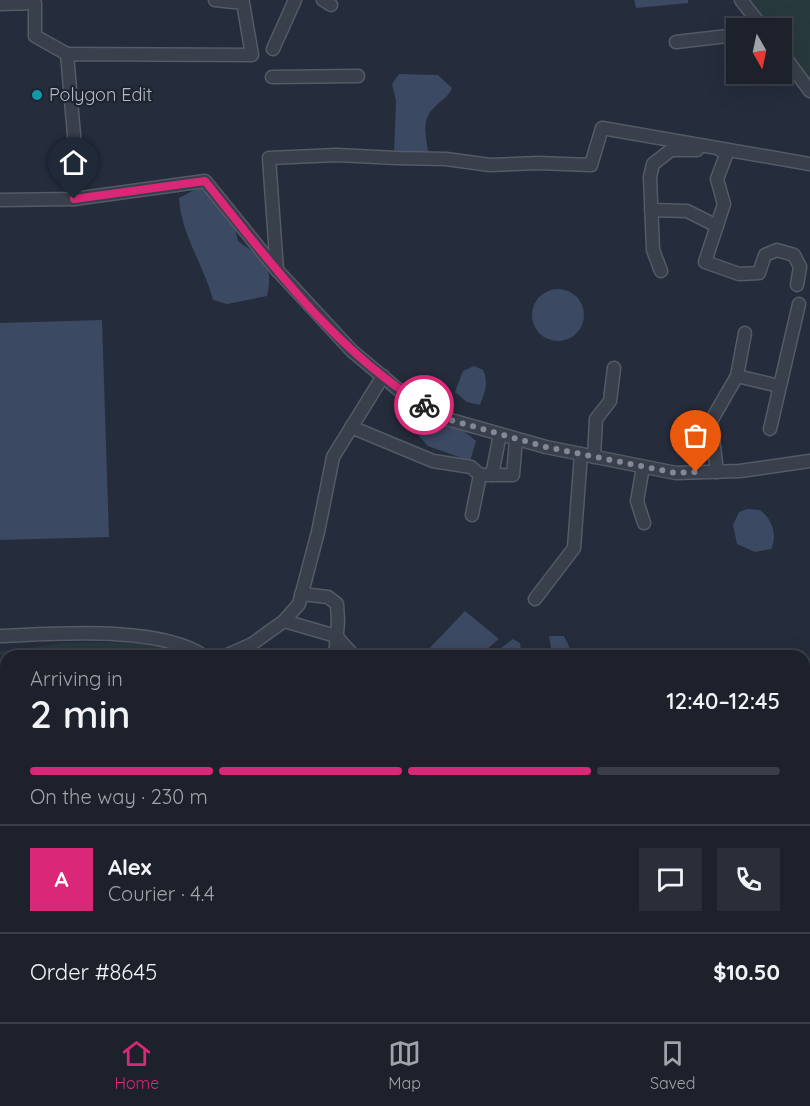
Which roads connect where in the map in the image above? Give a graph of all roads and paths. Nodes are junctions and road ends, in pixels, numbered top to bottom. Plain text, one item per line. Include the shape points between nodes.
1 (216, 0) edge
2 (295, 0) edge
3 (741, 0) edge
4 (36, 2) edge
5 (0, 4) edge
6 (755, 18) edge
7 (726, 36) edge
8 (676, 42) dead end
9 (273, 49) dead end
10 (67, 54) junction
11 (792, 67) edge
12 (358, 76) dead end
13 (272, 77) dead end
14 (810, 91) edge
15 (728, 150) junction
16 (810, 164) edge
17 (74, 199) junction
18 (0, 200) edge
19 (651, 210) junction
20 (717, 226) junction
21 (277, 270) junction
22 (661, 272) dead end
23 (797, 285) dead end
24 (800, 304) dead end
25 (745, 333) dead end
26 (614, 368) dead end
27 (383, 376) junction
28 (737, 376) junction
29 (779, 386) junction
30 (351, 427) junction
31 (770, 429) dead end
32 (500, 434) junction
33 (516, 439) junction
34 (581, 454) junction
35 (594, 457) junction
36 (810, 461) edge
37 (643, 467) junction
38 (717, 472) junction
39 (486, 475) junction
40 (472, 514) dead end
41 (644, 523) dead end
42 (301, 594) junction
43 (535, 599) dead end
44 (284, 621) junction
45 (0, 636) edge
46 (336, 636) junction
47 (191, 650) edge
48 (250, 650) edge
49 (335, 650) edge
50 (349, 650) edge

1 - 10 street via 243,3 252,55
2 - 9 street
3 - 6 street
4 - 5 street
4 - 10 street via 35,36
7 - 8 street
10 - 17 street via 74,135
11 - 14 street
12 - 13 street
15 - 16 street
15 - 19 street via 671,150 653,164
15 - 20 street via 717,179 724,204
15 - 21 street via 602,128 591,165 490,165 446,159 337,155 269,158
17 - 18 street
17 - 21 street via 205,181
19 - 20 street via 687,211
19 - 22 street via 653,250
20 - 23 street via 705,262 739,274 759,273 765,255 777,250 794,255 800,267
21 - 27 street via 352,351
24 - 29 street
25 - 28 street
26 - 35 street via 610,400 596,419
27 - 30 street
27 - 32 street via 447,419
28 - 29 street
28 - 38 street via 711,421
29 - 31 street
30 - 39 street via 434,461 471,467
30 - 42 street via 333,457
32 - 33 street
32 - 39 street
33 - 34 street
33 - 39 street via 513,476
34 - 35 street
34 - 43 street via 574,548
35 - 37 street
36 - 38 street
37 - 38 street via 676,473
37 - 41 street via 637,501
39 - 40 street
42 - 44 street via 299,604
42 - 46 street via 328,597 337,604
44 - 46 street
44 - 48 street via 252,644
45 - 47 street via 93,632 163,641
46 - 49 street
46 - 50 street

